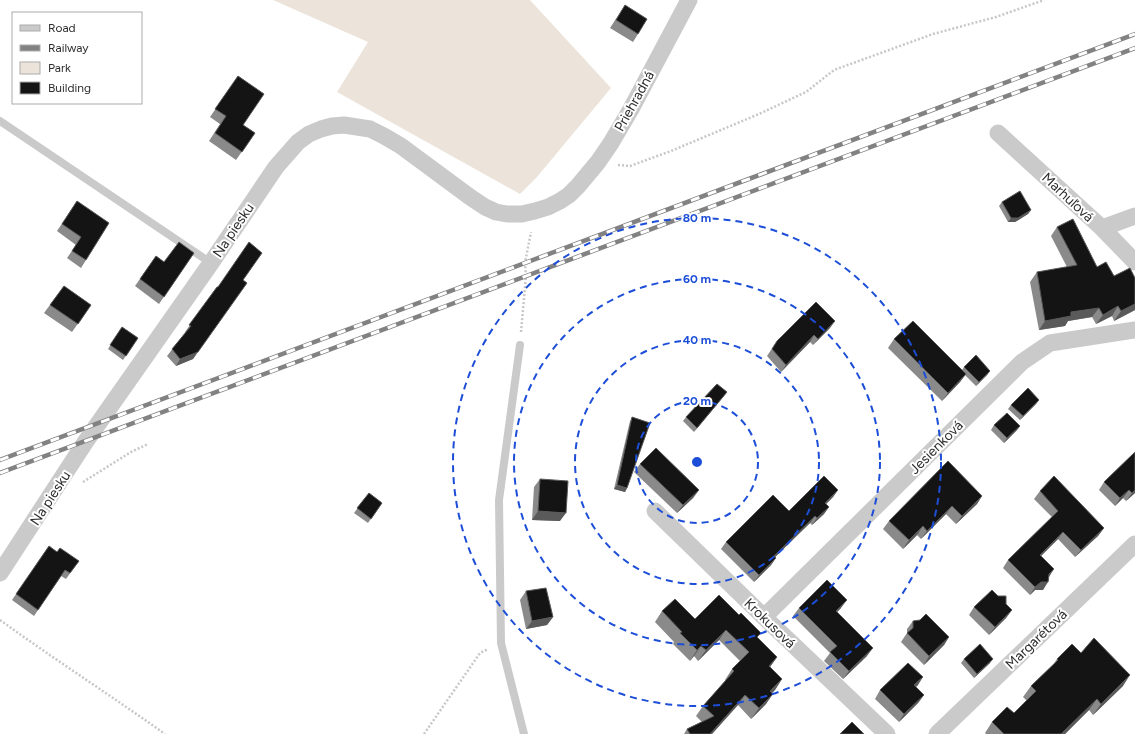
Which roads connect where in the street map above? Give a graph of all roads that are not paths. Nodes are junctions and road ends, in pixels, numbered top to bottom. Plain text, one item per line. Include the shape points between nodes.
1 (689, 0) edge
2 (0, 121) edge
3 (998, 133) dead end
4 (569, 195) joint
5 (1135, 216) edge
6 (1102, 228) junction
7 (1135, 262) edge
8 (212, 263) junction
9 (1135, 330) edge
10 (520, 345) road end
11 (655, 511) dead end
12 (1135, 544) edge
13 (0, 573) edge
14 (764, 617) junction
15 (524, 734) edge
16 (887, 734) edge
17 (937, 734) edge

1 - 4 street, Priehradná via 611,142 587,176
2 - 8 lane
3 - 6 street, Marhuľová
4 - 8 street, Na piesku via 535,212 496,212 470,197 384,136 357,126 332,126 309,134 288,153
5 - 6 street
6 - 7 street, Marhuľová
8 - 13 street, Na piesku via 86,441
9 - 14 street, Jesienková via 1050,343 1022,362
10 - 15 lane via 499,500 501,643
11 - 14 street, Krokusová
12 - 17 street, Margarétová
14 - 16 street, Krokusová

